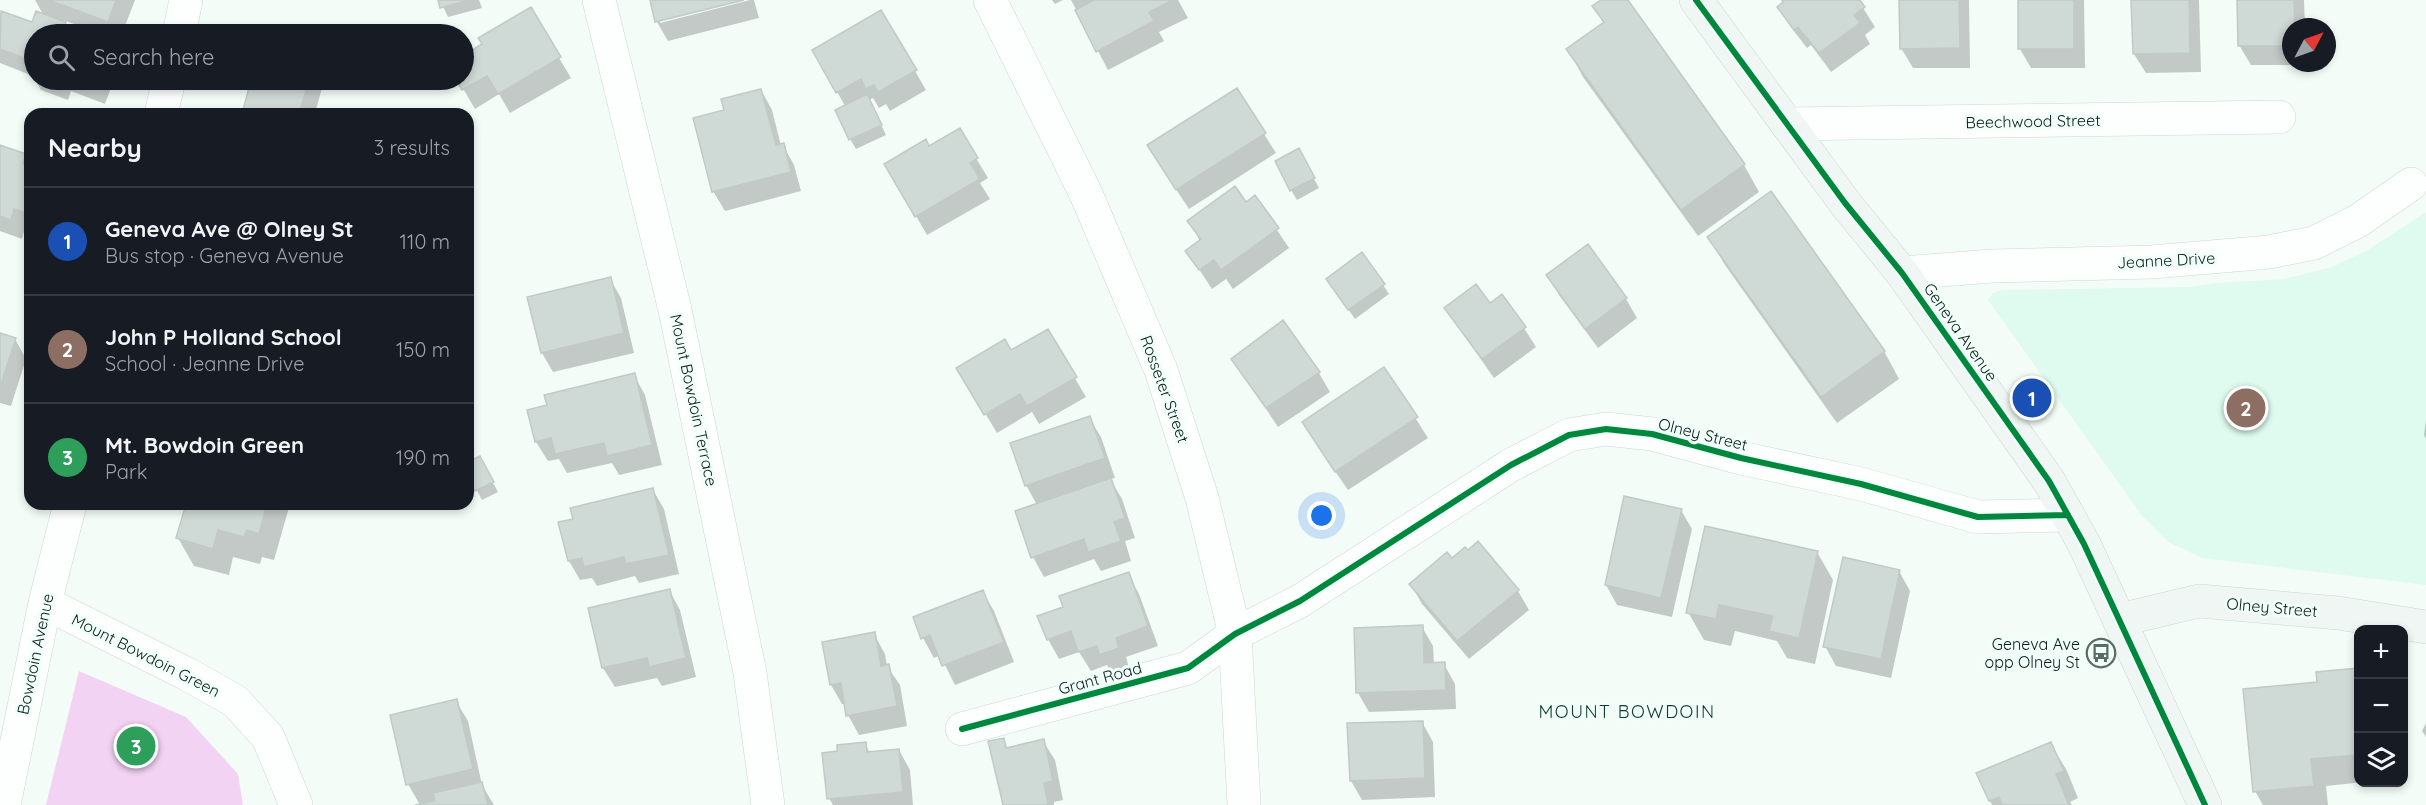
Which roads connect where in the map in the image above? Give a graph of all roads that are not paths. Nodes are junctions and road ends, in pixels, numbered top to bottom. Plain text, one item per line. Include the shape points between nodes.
1 (186, 0) edge
2 (599, 0) edge
3 (990, 0) edge
4 (1696, 0) edge
5 (181, 24) edge
6 (167, 90) edge
7 (162, 108) edge
8 (2279, 117) dead end
9 (1787, 124) junction
10 (2411, 184) dead end
11 (1902, 273) junction
12 (68, 510) edge
13 (2068, 515) junction
14 (45, 603) junction
15 (2120, 620) junction
16 (2426, 627) edge
17 (1235, 634) junction
18 (962, 729) dead end
19 (4, 805) edge
20 (296, 805) edge
21 (768, 805) edge
22 (1244, 805) edge
23 (2205, 805) edge

1 - 5 street
2 - 21 street, Mount Bowdoin Terrace via 675,310 750,673
3 - 17 street, Rosseter Street via 1086,194 1161,370 1202,498
4 - 9 main road, Geneva Avenue
6 - 7 street
8 - 9 street, Beechwood Street
9 - 11 main road, Geneva Avenue
10 - 11 street, Jeanne Drive via 2358,221 2314,243 2269,252 2152,262 1992,266
11 - 13 main road, Geneva Avenue via 2049,481
12 - 14 street, Bowdoin Avenue
13 - 15 main road, Geneva Avenue
13 - 17 street, Olney Street via 1978,517 1861,484 1652,434 1606,429 1569,435 1511,465 1300,601
14 - 19 street, Bowdoin Avenue
14 - 20 street, Mount Bowdoin Green via 235,701 268,737
15 - 16 main road, Olney Street via 2199,601 2338,613
15 - 23 main road, Geneva Avenue
17 - 18 street, Grant Road via 1188,668
17 - 22 street, Rosseter Street

